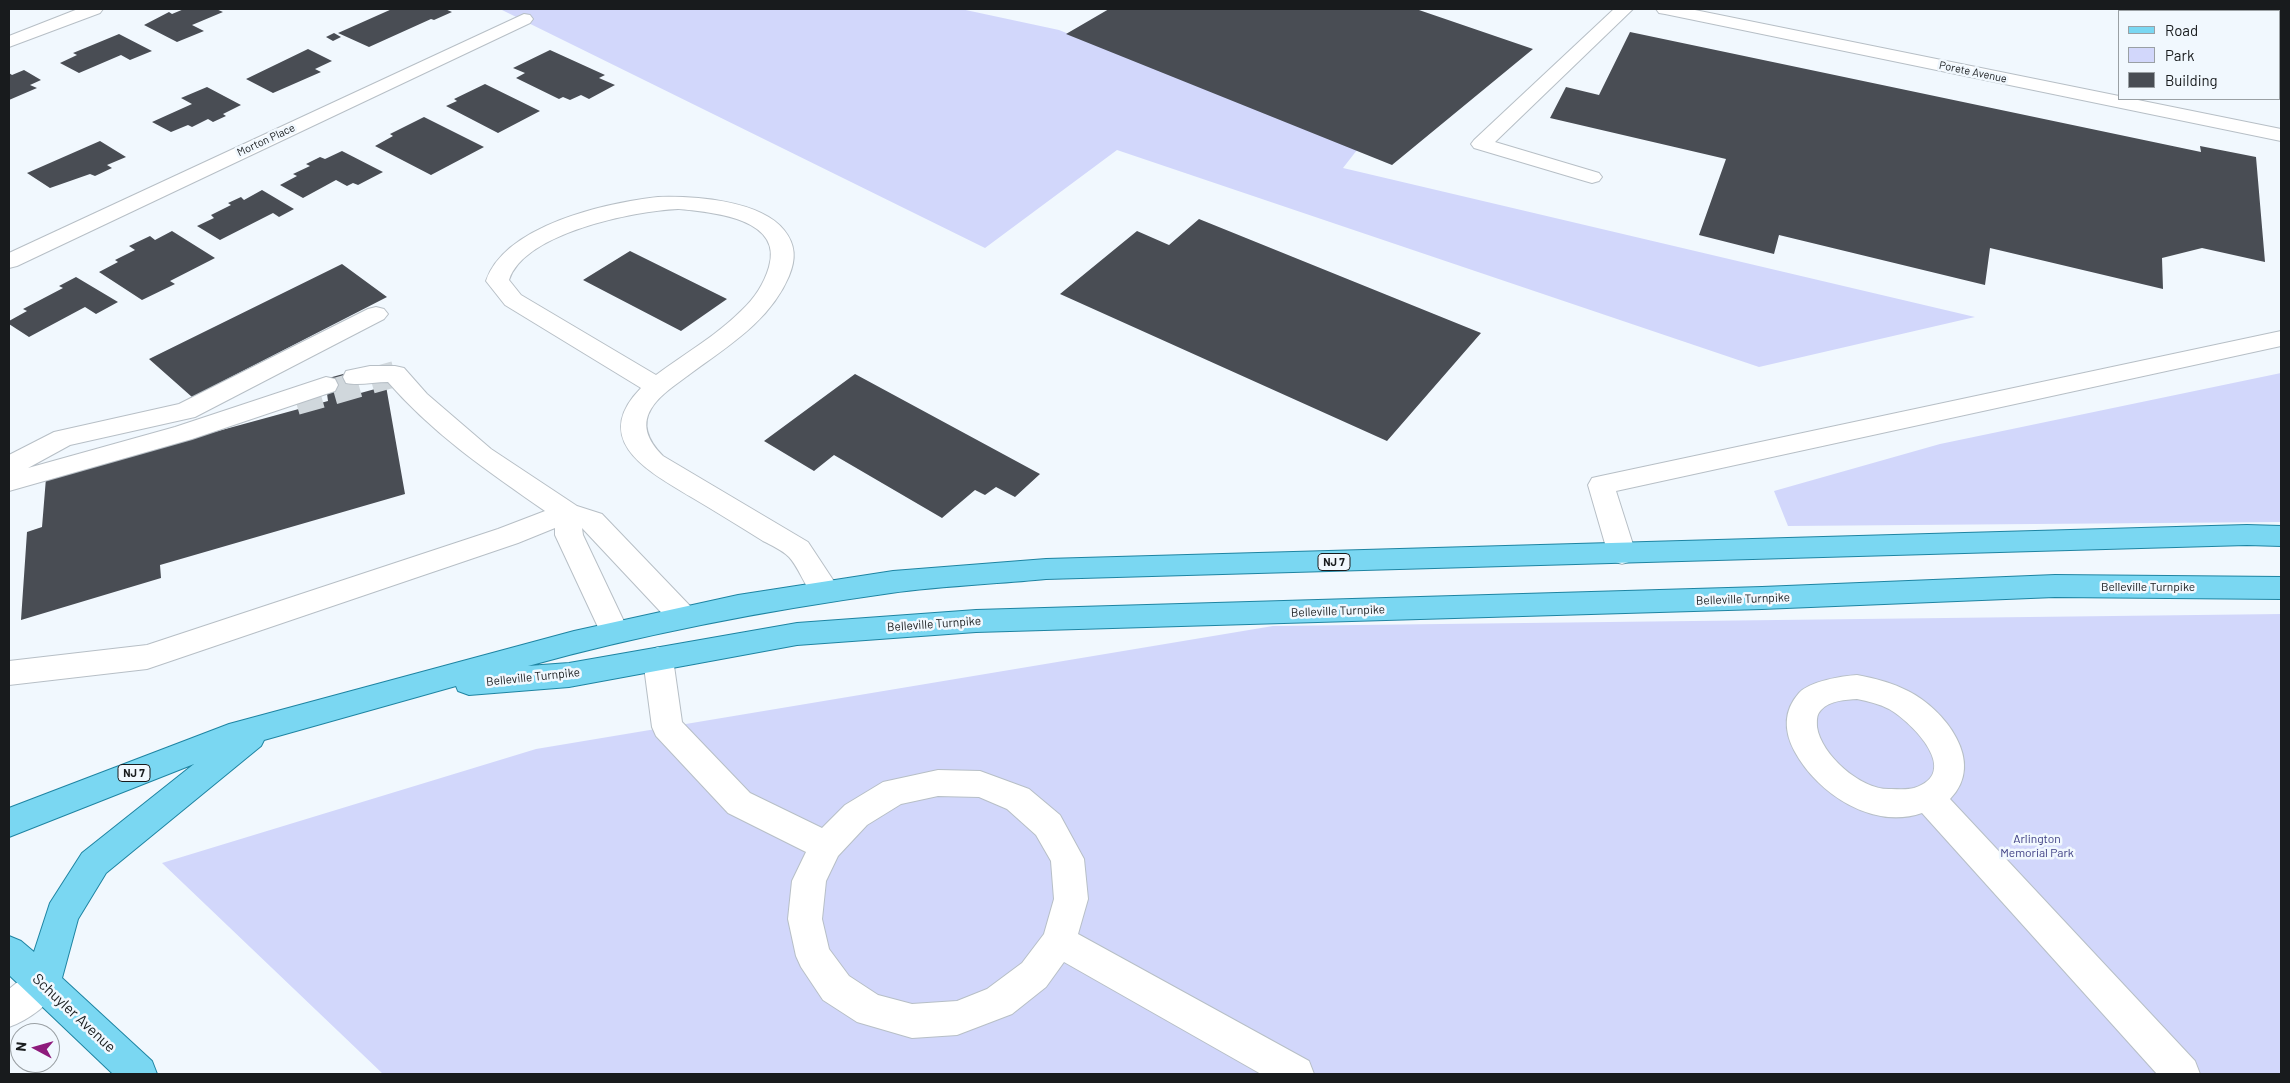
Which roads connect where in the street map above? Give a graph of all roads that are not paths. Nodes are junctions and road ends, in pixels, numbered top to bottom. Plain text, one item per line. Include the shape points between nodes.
1 (94, 9) edge
2 (1624, 9) edge
3 (1665, 9) edge
4 (524, 19) dead end
5 (9, 42) edge
6 (2281, 135) edge
7 (1592, 177) dead end
8 (9, 261) edge
9 (376, 314) dead end
10 (2281, 338) edge
11 (355, 377) dead end
12 (326, 385) dead end
13 (657, 387) junction
14 (9, 466) edge
15 (9, 482) edge
16 (567, 513) junction
17 (2281, 536) edge
18 (1622, 554) junction
19 (2281, 588) edge
20 (827, 592) junction
21 (684, 617) junction
22 (614, 632) junction
23 (658, 659) junction
24 (9, 673) edge
25 (400, 689) junction
26 (260, 728) junction
27 (1929, 798) junction
28 (9, 823) edge
29 (826, 846) junction
30 (1059, 941) junction
31 (9, 952) edge
32 (43, 984) junction
33 (9, 1010) edge
34 (139, 1074) edge
35 (1296, 1074) edge
36 (2182, 1074) edge

1 - 5 street
2 - 7 street via 1481,144
3 - 6 street, Porete Avenue
4 - 8 street, Morton Place
9 - 14 street via 186,411 63,438
10 - 18 street via 1601,485
11 - 16 street via 395,374 418,400 482,455
12 - 15 street via 183,433
13 - 13 street via 755,312 769,294 777,278 782,250 768,226 753,217 713,205 692,202 642,205 613,211 552,233 523,248 499,270 497,280 513,300
13 - 20 street via 636,414 633,430 642,452 798,549
16 - 21 street via 592,521
16 - 22 street via 569,535
16 - 24 street via 508,536 148,656
17 - 18 main road, Belleville Turnpike / NJ 7
18 - 20 main road, Belleville Turnpike / NJ 7 via 1046,569 893,582
19 - 23 main road, Belleville Turnpike / NJ 7 via 2054,586 1762,598 976,621 798,634
20 - 21 main road, Belleville Turnpike / NJ 7
21 - 22 main road, Belleville Turnpike / NJ 7
22 - 25 main road, Belleville Turnpike / NJ 7
23 - 25 main road, Belleville Turnpike / NJ 7 via 569,675
23 - 29 street via 667,727 738,803
25 - 26 main road, Belleville Turnpike / NJ 7
26 - 28 main road, Belleville Turnpike / NJ 7 via 164,761
26 - 32 main road via 94,863 62,914
27 - 27 street via 1943,786 1950,771 1948,752 1939,733 1923,716 1880,692 1857,688 1835,688 1816,696 1805,708 1800,725 1804,744 1816,764 1834,782 1858,795 1883,802 1907,803
27 - 36 street
29 - 30 street via 856,814 894,792 938,782 980,784 1018,799 1048,825 1067,859 1071,899
29 - 30 street via 810,881 805,919 813,956 836,988 870,1010 912,1021 957,1018 999,1002 1034,975
30 - 35 street
31 - 32 main road, Schuyler Avenue
32 - 33 street
32 - 34 main road, Schuyler Avenue

